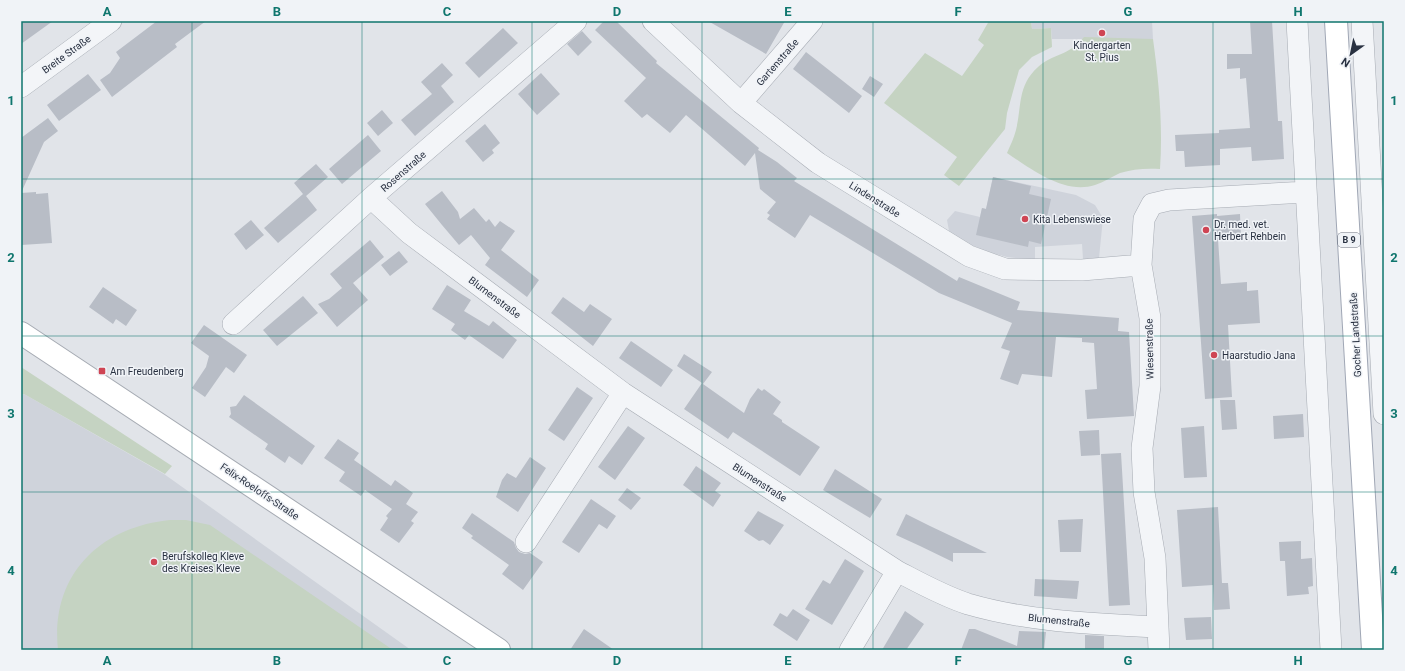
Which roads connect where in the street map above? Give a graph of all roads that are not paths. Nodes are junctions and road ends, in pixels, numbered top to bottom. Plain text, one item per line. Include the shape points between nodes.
1 (111, 21) edge
2 (576, 21) edge
3 (653, 21) edge
4 (812, 21) edge
5 (1297, 21) edge
6 (1336, 21) edge
7 (1362, 21) edge
8 (21, 87) edge
9 (741, 104) junction
10 (1306, 192) junction
11 (371, 198) junction
12 (1141, 265) junction
13 (233, 324) dead end
14 (21, 333) edge
15 (623, 393) junction
16 (1384, 414) edge
17 (526, 542) dead end
18 (897, 571) junction
19 (1158, 627) junction
20 (499, 650) edge
21 (850, 650) edge
22 (1159, 650) edge
23 (1331, 650) edge
24 (1372, 650) edge

1 - 8 street, Breite Straße
2 - 11 street, Rosenstraße
3 - 9 street, Lindenstraße
4 - 9 street, Gartenstraße
5 - 10 street
6 - 24 main road, Gocher Landstraße / B 9
7 - 16 street
9 - 12 street, Lindenstraße via 818,162 968,256 1005,269 1082,270
10 - 12 street, Wiesenstraße via 1169,200 1152,204 1144,219
10 - 23 street
11 - 13 street, Rosenstraße
11 - 15 street, Blumenstraße via 409,233
12 - 19 street, Wiesenstraße via 1150,318 1150,386 1142,448 1144,492 1155,558
14 - 20 main road, Felix-Roeloffs-Straße
15 - 17 street
15 - 18 street, Blumenstraße
18 - 19 street, Blumenstraße via 967,603 1015,615 1084,623
18 - 21 street
19 - 22 street, Wiesenstraße

